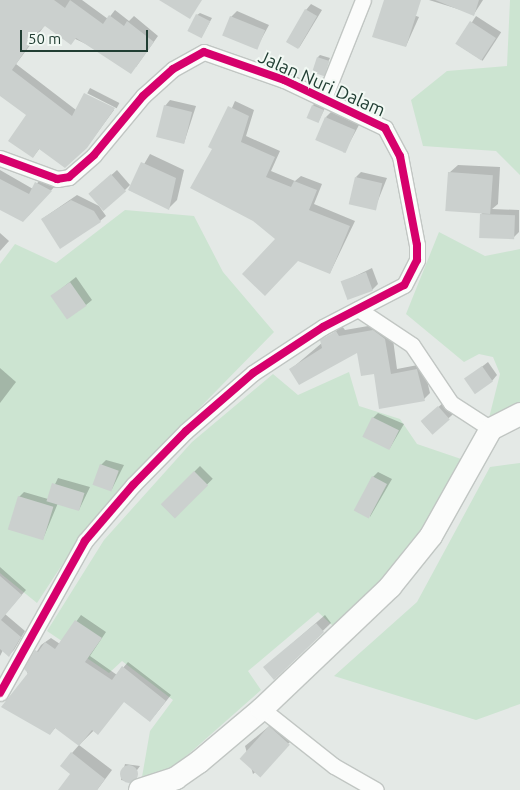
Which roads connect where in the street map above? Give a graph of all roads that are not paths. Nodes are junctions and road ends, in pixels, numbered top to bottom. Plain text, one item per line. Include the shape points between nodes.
1 (363, 0) edge
2 (324, 98) junction
3 (0, 158) edge
4 (358, 309) junction
5 (520, 414) edge
6 (491, 430) junction
7 (0, 693) edge
8 (262, 709) junction
9 (140, 790) edge
10 (376, 790) edge

1 - 2 street
2 - 3 street, Jalan Nuri Dalam via 204,52 173,69 149,90 94,155 69,177 57,179
2 - 4 street, Jalan Nuri Dalam via 379,123 391,135 400,156 417,245 417,260 407,282
4 - 6 street via 412,345 451,403
4 - 7 street, Jalan Nuri Dalam via 253,373 186,431 134,485 85,541 60,580
5 - 6 main road
6 - 8 main road via 411,566
8 - 9 main road via 176,778
8 - 10 street via 334,766

